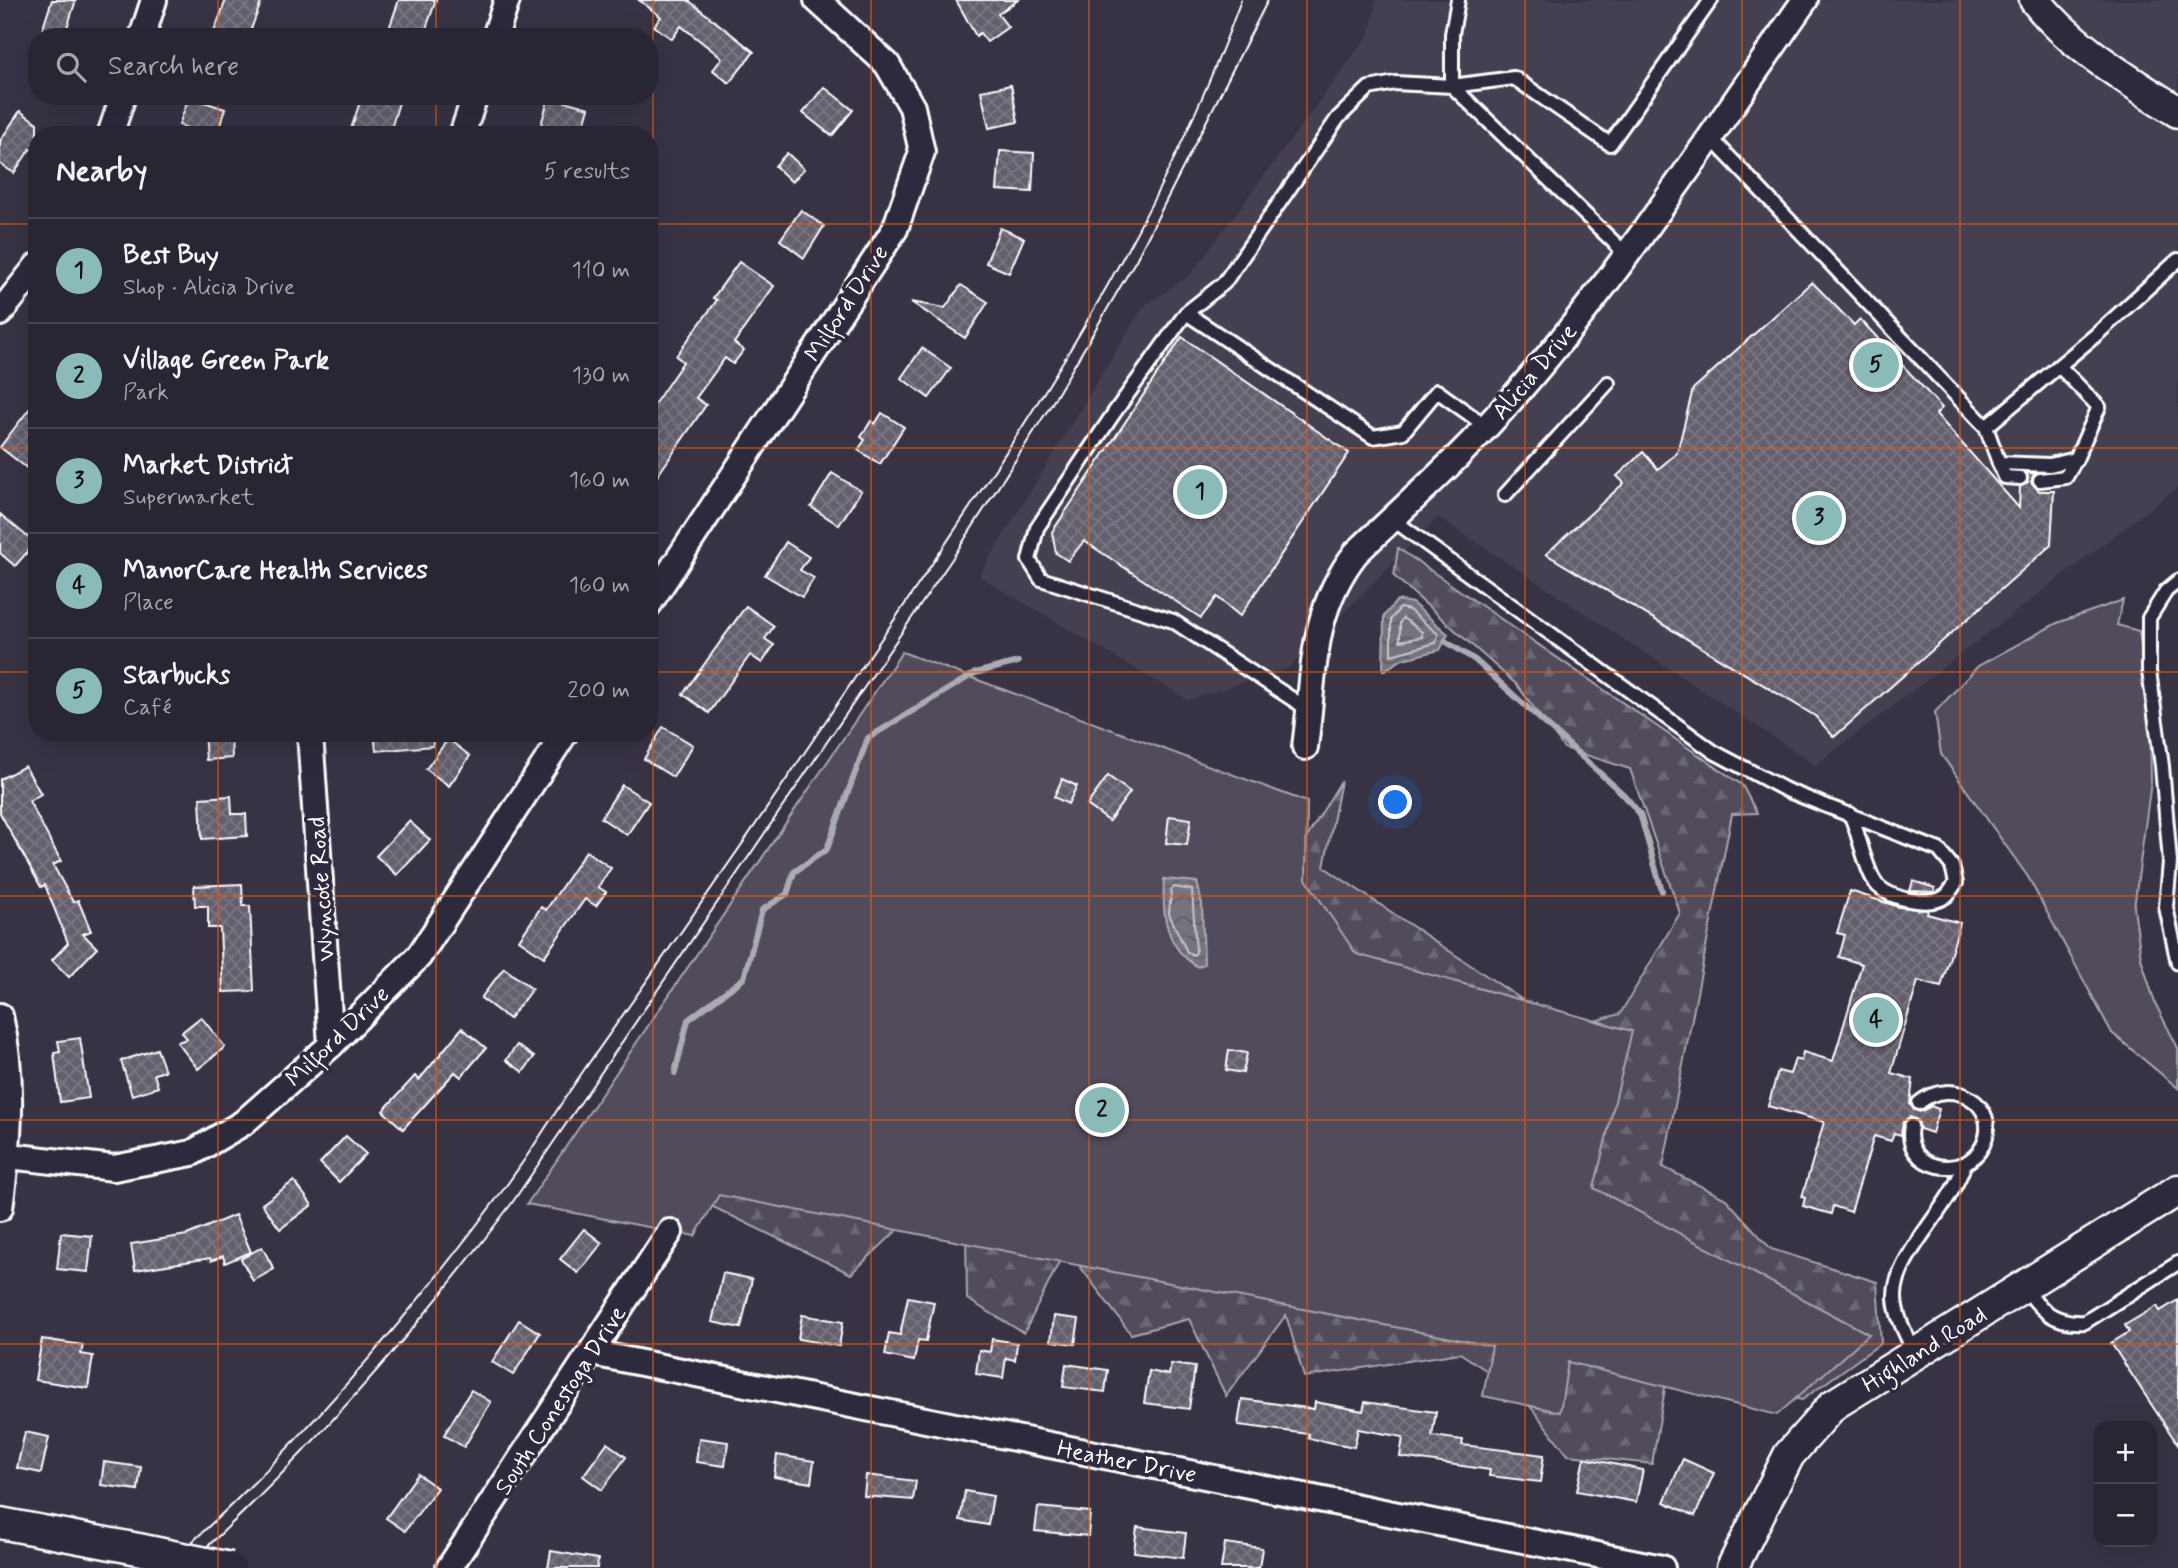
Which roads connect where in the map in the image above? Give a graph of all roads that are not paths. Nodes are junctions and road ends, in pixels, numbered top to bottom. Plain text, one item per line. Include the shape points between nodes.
1 (154, 0) edge
2 (507, 0) edge
3 (817, 0) edge
4 (1458, 0) edge
5 (1711, 0) edge
6 (1804, 0) edge
7 (2035, 0) edge
8 (145, 28) edge
9 (498, 28) edge
10 (1452, 86) junction
11 (119, 105) edge
12 (472, 105) edge
13 (2178, 112) edge
14 (113, 126) edge
15 (465, 126) edge
16 (1711, 138) junction
17 (1626, 254) junction
18 (2178, 260) edge
19 (28, 277) edge
20 (0, 313) edge
21 (1186, 313) junction
22 (2059, 366) junction
23 (1608, 383) dead end
24 (1986, 427) junction
25 (1487, 428) junction
26 (2076, 459) junction
27 (1999, 463) junction
28 (2020, 478) dead end
29 (2040, 480) dead end
30 (1505, 495) dead end
31 (1392, 519) junction
32 (2178, 581) edge
33 (658, 590) edge
34 (1310, 710) junction
35 (311, 742) edge
36 (559, 742) edge
37 (1305, 747) dead end
38 (1850, 814) junction
39 (2178, 963) edge
40 (0, 1016) edge
41 (331, 1045) junction
42 (1919, 1103) dead end
43 (1911, 1126) dead end
44 (4, 1156) edge
45 (1964, 1165) junction
46 (2178, 1190) edge
47 (0, 1208) edge
48 (670, 1232) dead end
49 (2178, 1263) edge
50 (2024, 1286) junction
51 (592, 1353) junction
52 (1915, 1354) junction
53 (0, 1523) edge
54 (230, 1568) edge
55 (449, 1568) edge
56 (1662, 1568) edge
57 (1732, 1568) edge

1 - 8 street
2 - 9 street
3 - 33 street, Milford Drive via 887,64 912,107 922,152 895,229
4 - 10 lane via 1452,34
5 - 10 lane via 1610,144 1514,78
6 - 16 street, Alicia Drive
7 - 13 street via 2055,24
10 - 17 lane
10 - 21 lane via 1395,83 1369,88 1338,118 1224,283
11 - 14 street
12 - 15 street
16 - 17 street, Alicia Drive
16 - 24 lane
17 - 25 street, Alicia Drive
18 - 22 lane
19 - 20 street
21 - 25 lane via 1373,437 1403,432 1437,391
21 - 34 lane via 1037,528 1030,560 1041,579 1173,621
22 - 24 lane
22 - 26 lane via 2099,407
23 - 30 lane
24 - 27 lane
25 - 31 street, Alicia Drive
26 - 27 lane via 2050,464
26 - 29 lane via 2066,477
27 - 28 lane via 2005,477
31 - 34 street, Alicia Drive via 1356,553 1326,602 1318,631
31 - 38 lane via 1714,752 1786,790
32 - 39 lane via 2148,618 2149,671 2170,862 2166,907
34 - 37 street, Alicia Drive
35 - 41 street, Wyncote Road
36 - 41 street, Milford Drive via 419,956
38 - 38 lane via 1939,850 1952,866 1956,883 1946,896 1924,903 1878,886
40 - 44 street via 10,1082
41 - 44 street, Milford Drive via 243,1123 192,1153 114,1168
42 - 45 lane via 1945,1090 1974,1100 1983,1113 1984,1143
43 - 45 lane via 1911,1146 1920,1158 1941,1168
44 - 47 street
45 - 52 lane via 1958,1182 1898,1274 1897,1310
46 - 50 street, Highland Road
48 - 51 street, South Conestoga Drive
49 - 50 lane via 2085,1322 2052,1318
50 - 52 street, Highland Road
51 - 55 street, South Conestoga Drive
51 - 56 street, Heather Drive
52 - 57 street, Highland Road via 1833,1405 1789,1455
53 - 54 street, bridge

